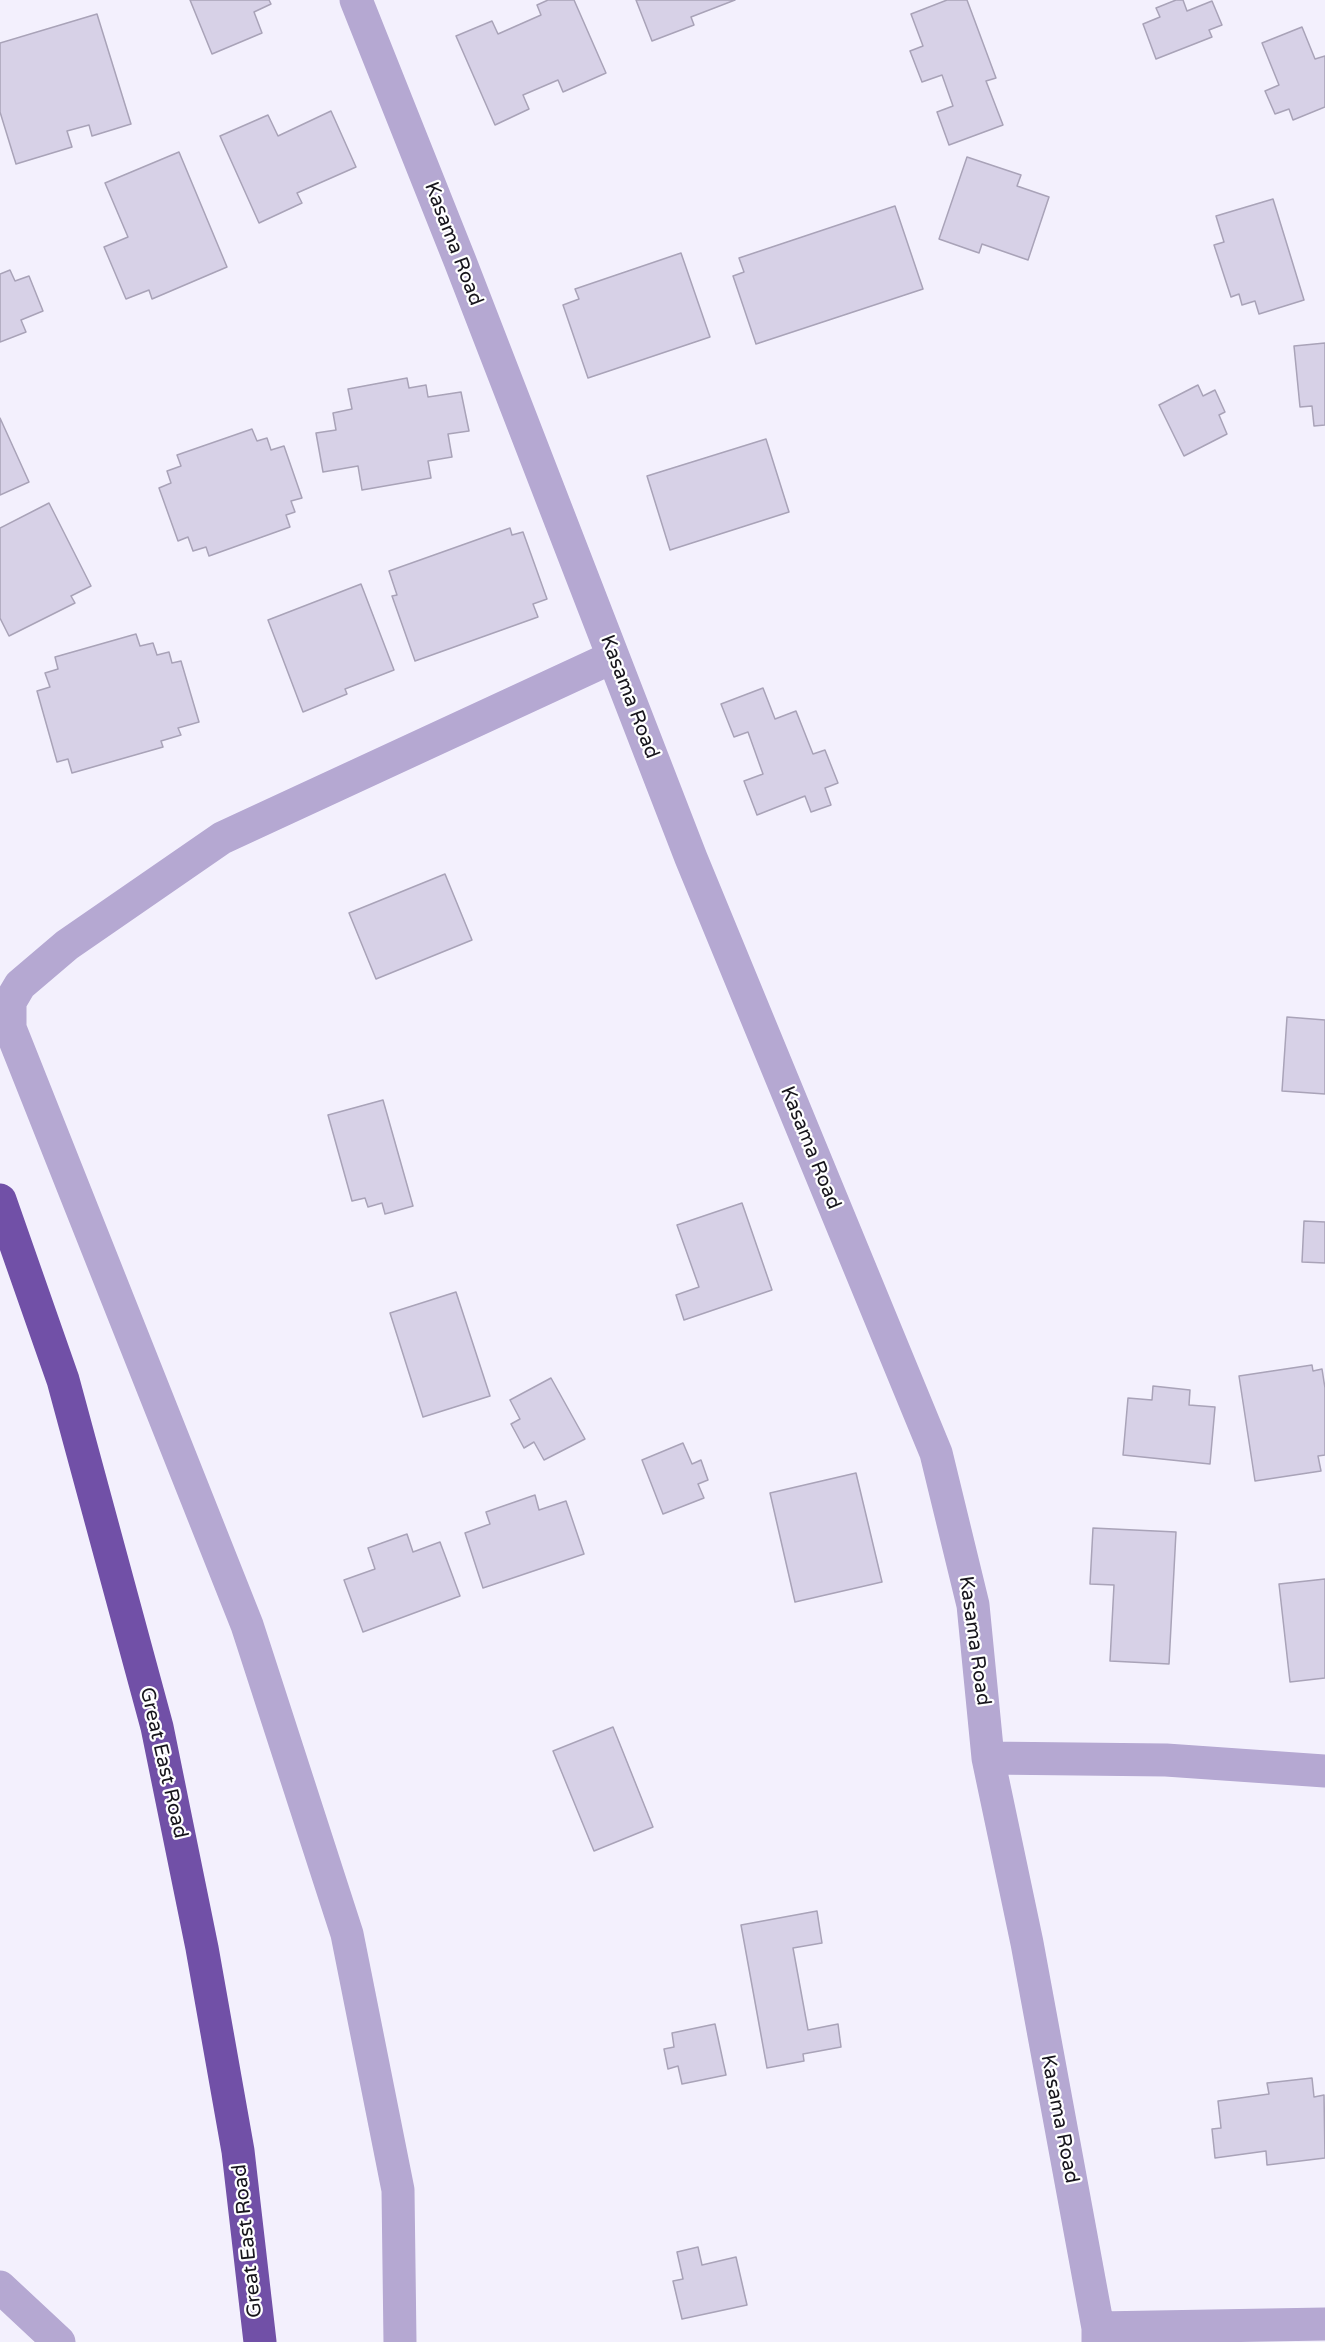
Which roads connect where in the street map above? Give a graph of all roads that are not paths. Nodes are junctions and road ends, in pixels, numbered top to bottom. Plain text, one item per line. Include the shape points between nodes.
1 (356, 0) edge
2 (613, 657) junction
3 (0, 1200) edge
4 (988, 1758) junction
5 (1325, 1771) edge
6 (0, 2287) edge
7 (1325, 2324) edge
8 (1098, 2335) edge
9 (58, 2342) edge
10 (260, 2342) edge
11 (400, 2342) edge

1 - 2 street, Kasama Road
2 - 4 street, Kasama Road via 691,858 936,1453 973,1605
2 - 11 street via 222,838 67,945 20,985 10,1002 10,1028 247,1625 347,1935 398,2190
3 - 10 highway, Great East Road via 63,1380 157,1727 238,2151
4 - 5 street via 1166,1760
4 - 8 street, Kasama Road via 1027,1943
6 - 9 street
7 - 8 street

